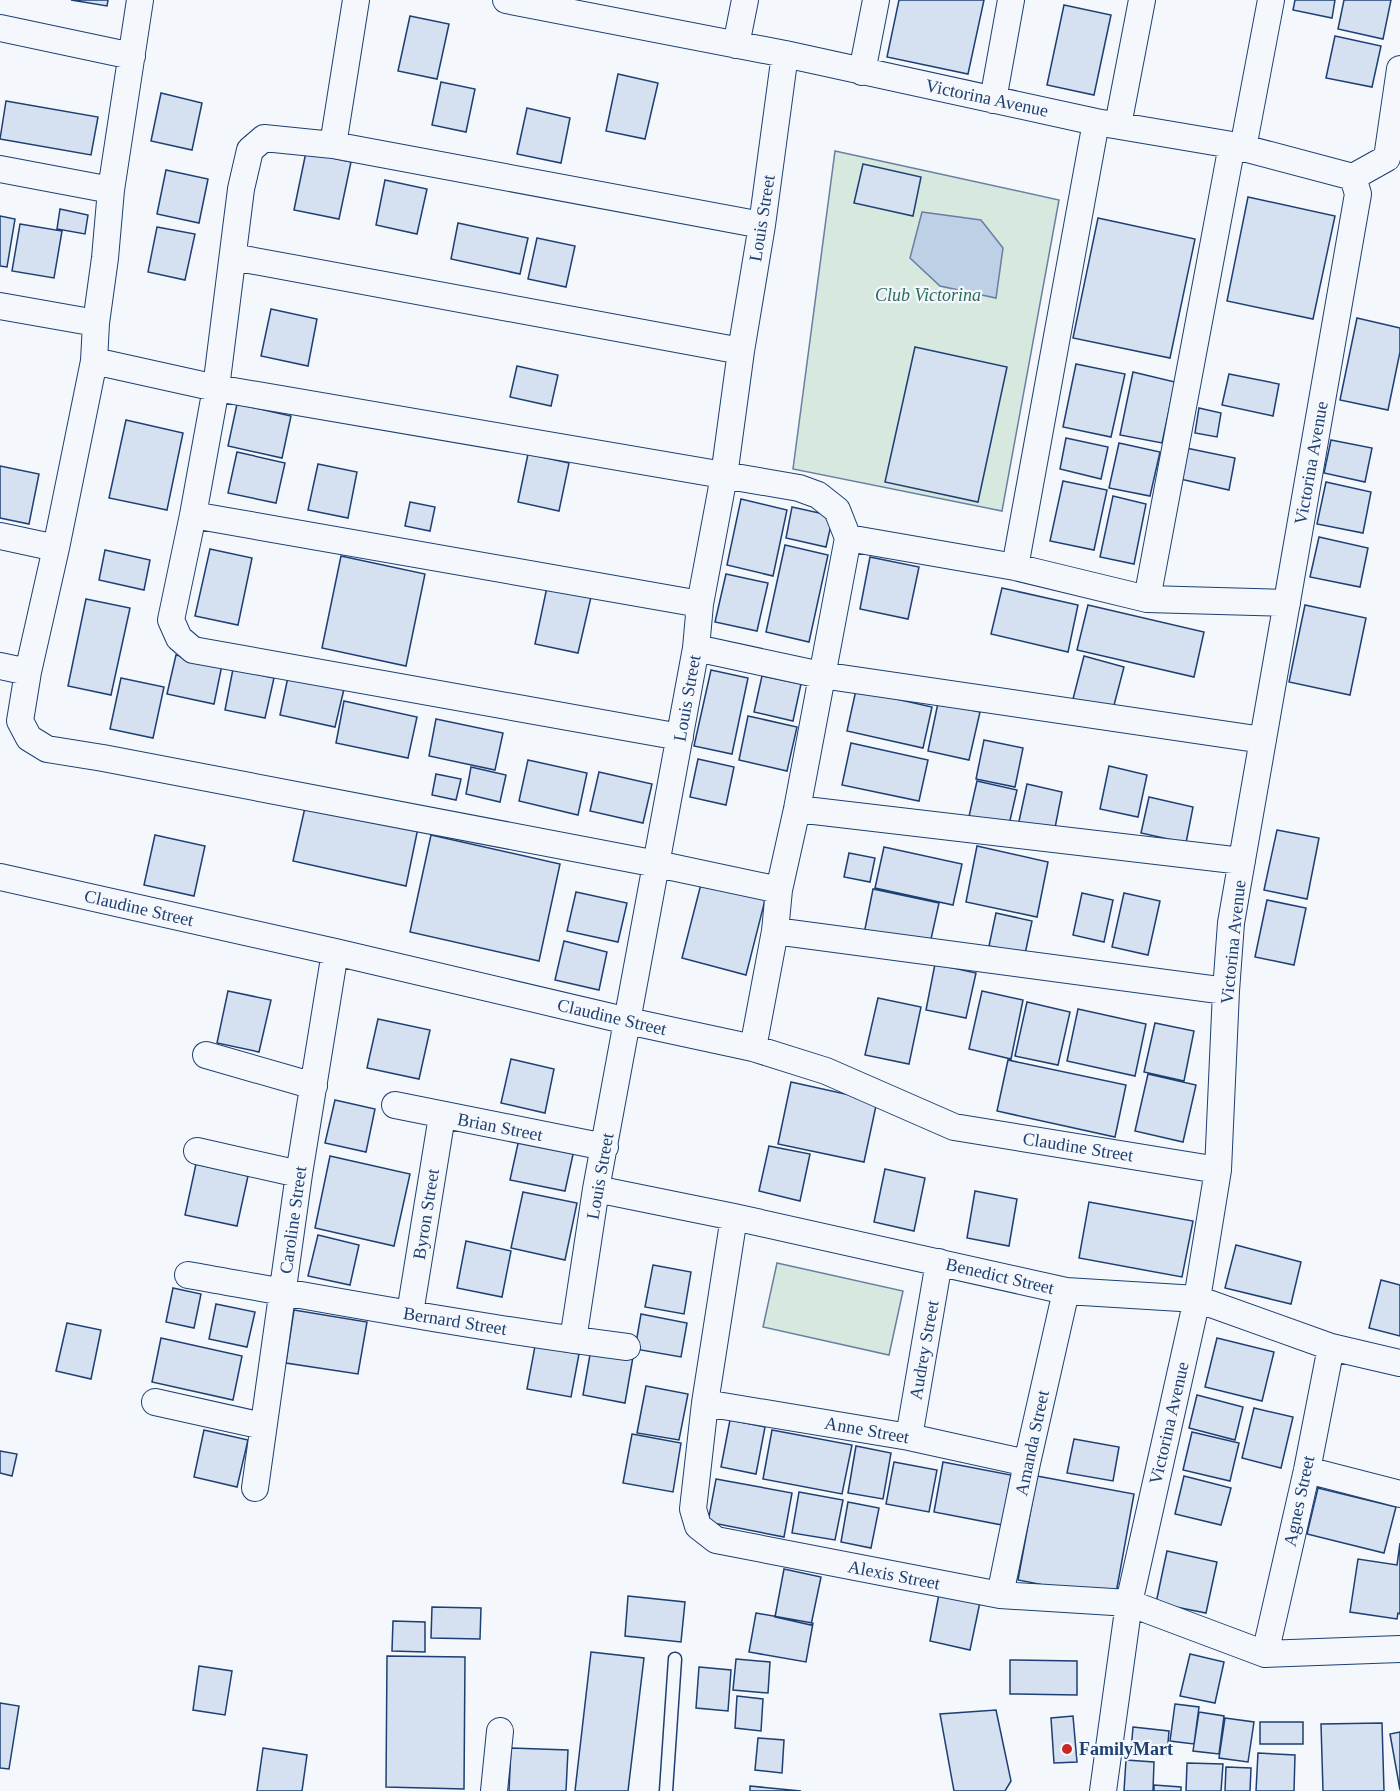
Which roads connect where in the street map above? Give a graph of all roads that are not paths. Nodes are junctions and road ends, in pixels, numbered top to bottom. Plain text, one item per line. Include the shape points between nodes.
1 (140, 0) edge
2 (356, 0) edge
3 (506, 0) edge
4 (745, 0) edge
5 (876, 0) edge
6 (1011, 0) edge
7 (1142, 0) edge
8 (1271, 0) edge
9 (611, 10) edge
10 (0, 28) edge
11 (736, 45) junction
12 (785, 54) junction
13 (132, 56) junction
14 (1400, 69) edge
15 (862, 72) junction
16 (993, 100) junction
17 (1107, 123) junction
18 (333, 146) junction
19 (1237, 146) junction
20 (0, 168) edge
21 (1353, 177) junction
22 (111, 190) junction
23 (762, 225) junction
24 (232, 257) junction
25 (0, 306) edge
26 (96, 323) junction
27 (741, 351) junction
28 (94, 361) junction
29 (216, 388) junction
30 (724, 476) junction
31 (194, 515) junction
32 (0, 536) edge
33 (848, 538) junction
34 (56, 548) junction
35 (1015, 567) junction
36 (1147, 599) junction
37 (1287, 603) junction
38 (700, 604) junction
39 (696, 648) junction
40 (0, 666) edge
41 (28, 672) junction
42 (821, 675) junction
43 (680, 738) junction
44 (1263, 740) junction
45 (797, 809) junction
46 (1242, 861) junction
47 (657, 864) junction
48 (0, 877) edge
49 (779, 890) junction
50 (775, 931) junction
51 (335, 952) junction
52 (1226, 991) junction
53 (628, 1021) junction
54 (753, 1048) junction
55 (206, 1055) dead end
56 (314, 1086) junction
57 (395, 1105) dead end
58 (442, 1116) junction
59 (605, 1147) junction
60 (197, 1151) dead end
61 (1218, 1170) junction
62 (299, 1174) junction
63 (596, 1189) junction
64 (734, 1216) junction
65 (939, 1262) junction
66 (188, 1275) dead end
67 (1066, 1291) junction
68 (284, 1292) junction
69 (1197, 1299) junction
70 (410, 1313) junction
71 (573, 1340) junction
72 (627, 1347) dead end
73 (1331, 1347) junction
74 (1400, 1363) edge
75 (156, 1402) dead end
76 (705, 1403) junction
77 (263, 1426) junction
78 (909, 1437) junction
79 (1027, 1462) junction
80 (1306, 1470) junction
81 (255, 1488) dead end
82 (1400, 1494) edge
83 (1000, 1595) junction
84 (1129, 1603) junction
85 (1400, 1649) edge
86 (1265, 1654) junction
87 (675, 1659) dead end
88 (500, 1731) dead end
89 (494, 1791) edge
90 (666, 1791) edge
91 (1103, 1791) edge

1 - 13 street
2 - 18 street
3 - 9 street, Victorina Avenue
4 - 11 street
5 - 15 street
6 - 16 street
7 - 17 street
8 - 19 street
9 - 11 street, Victorina Avenue
10 - 13 street
11 - 12 street, Victorina Avenue
12 - 15 street, Victorina Avenue
12 - 23 street, Louis Street
13 - 22 street
14 - 21 street via 1387,158
15 - 16 street, Victorina Avenue
16 - 17 street, Victorina Avenue
17 - 19 street, Victorina Avenue
17 - 35 street
18 - 23 street
18 - 24 street via 264,138 250,150
19 - 21 street, Victorina Avenue
19 - 36 street
20 - 22 street
21 - 37 street, Victorina Avenue via 1358,194
22 - 26 street
23 - 27 street, Louis Street
24 - 27 street
24 - 29 street
25 - 26 street
26 - 28 street
27 - 30 street, Louis Street
28 - 29 street
28 - 34 street
29 - 30 street
29 - 31 street
30 - 33 street via 799,488 818,495 837,510
30 - 38 street, Louis Street
31 - 38 street
31 - 43 street via 171,620 179,638 193,650
32 - 34 street
33 - 35 street
33 - 42 street
34 - 41 street
35 - 36 street
36 - 37 street
37 - 44 street, Victorina Avenue
38 - 39 street, Louis Street
39 - 42 street
39 - 43 street, Louis Street
40 - 41 street
41 - 47 street via 20,721 29,738 47,749
42 - 44 street
42 - 45 street
43 - 47 street, Louis Street
44 - 46 street, Victorina Avenue
45 - 46 street
45 - 49 street
46 - 52 street, Victorina Avenue via 1231,923
47 - 49 street
47 - 53 street, Louis Street
48 - 51 street, Claudine Street
49 - 50 street
50 - 52 street
50 - 54 street
51 - 53 street, Claudine Street
51 - 56 street, Caroline Street
52 - 61 street, Victorina Avenue
53 - 54 street, Claudine Street
53 - 59 street, Louis Street
54 - 61 street, Claudine Street via 826,1071 954,1127
55 - 56 street
56 - 62 street, Caroline Street
57 - 58 street, Brian Street
58 - 59 street, Brian Street
58 - 70 street, Byron Street
59 - 63 street, Louis Street
60 - 62 street
61 - 69 street, Victorina Avenue
62 - 68 street, Caroline Street
63 - 64 street, Benedict Street
63 - 71 street, Louis Street
64 - 65 street, Benedict Street
64 - 76 street, Alexis Street
65 - 67 street, Benedict Street
65 - 78 street, Audrey Street
66 - 68 street, Bernard Street
67 - 69 street, Benedict Street
67 - 79 street, Amanda Street
68 - 70 street, Bernard Street
68 - 77 street, Caroline Street
69 - 73 street, Benedict Street
69 - 84 street, Victorina Avenue
70 - 71 street, Bernard Street
71 - 72 street, Bernard Street
73 - 74 street, Benedict Street
73 - 80 street, Agnes Street
75 - 77 street
76 - 78 street, Anne Street
76 - 83 street, Alexis Street via 693,1509 698,1526 716,1540
77 - 81 street, Caroline Street
78 - 79 street, Anne Street
79 - 83 street, Amanda Street
80 - 82 street
80 - 86 street, Agnes Street
83 - 84 street, Alexis Street
84 - 86 street, Alexis Street
84 - 91 street, Victorina Avenue
85 - 86 street, Alexis Street
87 - 90 lane
88 - 89 street

